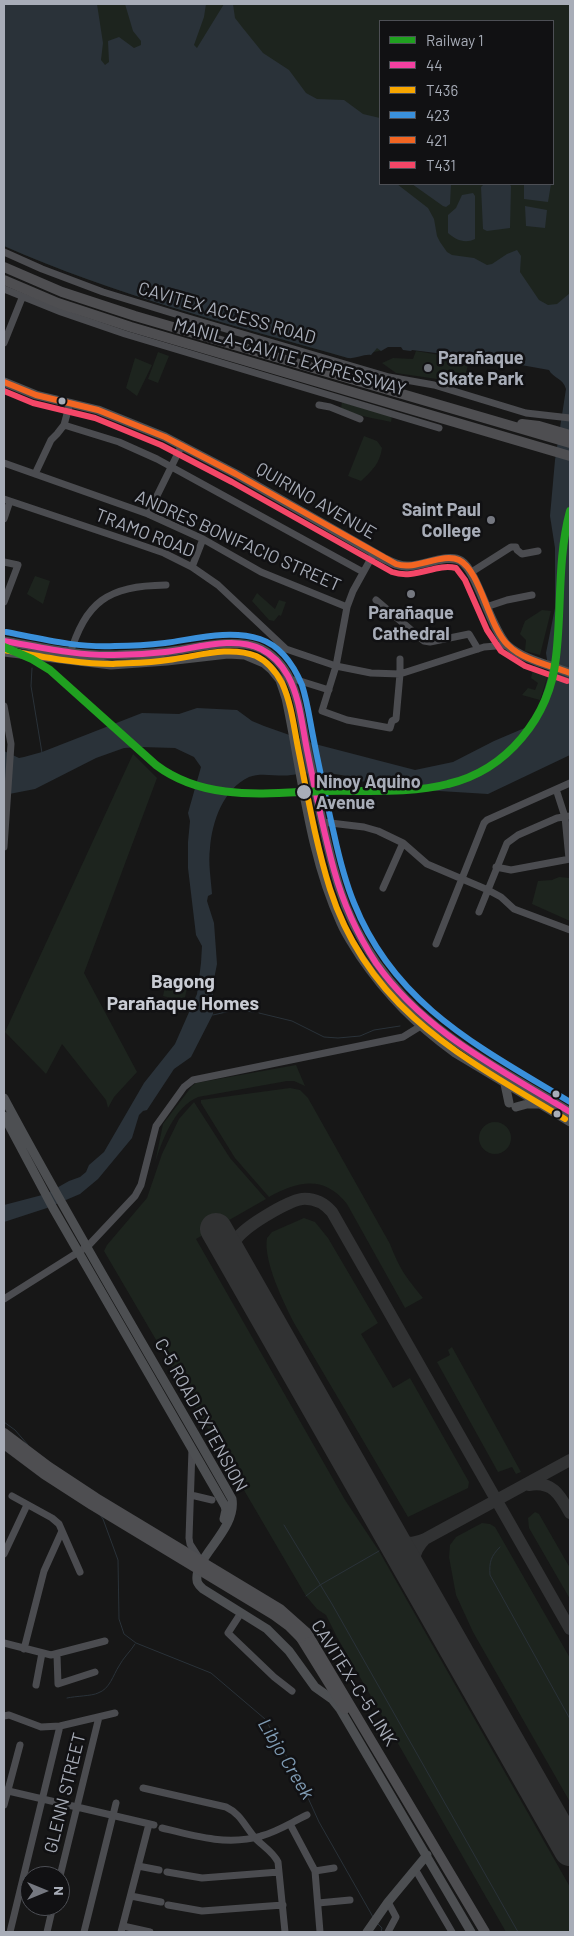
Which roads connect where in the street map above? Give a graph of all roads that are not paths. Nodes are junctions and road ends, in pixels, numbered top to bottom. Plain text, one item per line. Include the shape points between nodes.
1 (4, 252) edge
2 (4, 267) edge
3 (4, 280) edge
4 (4, 290) edge
5 (22, 298) junction
6 (4, 343) edge
7 (4, 382) edge
8 (341, 398) junction
9 (70, 403) junction
10 (318, 405) dead end
11 (338, 409) junction
12 (570, 418) edge
13 (360, 420) dead end
14 (64, 425) junction
15 (439, 428) dead end
16 (544, 432) junction
17 (570, 435) edge
18 (570, 443) edge
19 (182, 445) junction
20 (570, 456) edge
21 (4, 463) edge
22 (171, 467) junction
23 (35, 474) junction
24 (7, 500) edge
25 (148, 514) junction
26 (4, 519) edge
27 (204, 539) junction
28 (538, 551) dead end
29 (374, 553) junction
30 (4, 562) edge
31 (192, 567) junction
32 (363, 572) junction
33 (470, 573) junction
34 (166, 585) dead end
35 (532, 595) dead end
36 (376, 600) dead end
37 (4, 602) edge
38 (347, 607) junction
39 (486, 608) junction
40 (4, 641) edge
41 (508, 645) junction
42 (478, 649) junction
43 (218, 650) junction
44 (4, 652) edge
45 (70, 656) junction
46 (400, 659) dead end
47 (336, 666) junction
48 (570, 673) edge
49 (400, 674) junction
50 (290, 680) junction
51 (329, 690) junction
52 (4, 706) edge
53 (570, 783) edge
54 (556, 789) junction
55 (568, 816) edge
56 (322, 822) junction
57 (403, 844) junction
58 (4, 847) edge
59 (570, 859) edge
60 (496, 868) junction
61 (463, 879) junction
62 (382, 888) dead end
63 (340, 890) junction
64 (488, 890) junction
65 (329, 894) junction
66 (479, 912) dead end
67 (570, 930) edge
68 (436, 944) dead end
69 (426, 1019) junction
70 (418, 1025) junction
71 (505, 1084) junction
72 (4, 1098) edge
73 (540, 1104) junction
74 (570, 1112) edge
75 (4, 1116) edge
76 (570, 1122) edge
77 (47, 1188) junction
78 (83, 1248) junction
79 (4, 1299) edge
80 (4, 1433) edge
81 (4, 1444) edge
82 (192, 1448) junction
83 (191, 1495) junction
84 (12, 1496) dead end
85 (212, 1500) dead end
86 (27, 1505) junction
87 (62, 1531) junction
88 (4, 1554) edge
89 (199, 1559) junction
90 (80, 1572) dead end
91 (239, 1616) junction
92 (304, 1636) junction
93 (105, 1640) dead end
94 (4, 1643) edge
95 (24, 1649) junction
96 (42, 1653) junction
97 (56, 1654) junction
98 (95, 1672) dead end
99 (36, 1685) dead end
100 (292, 1691) dead end
101 (340, 1709) junction
102 (115, 1713) dead end
103 (4, 1716) edge
104 (99, 1717) junction
105 (60, 1726) junction
106 (20, 1745) dead end
107 (143, 1788) dead end
108 (6, 1790) edge
109 (42, 1799) junction
110 (116, 1802) dead end
111 (4, 1805) edge
112 (76, 1808) junction
113 (113, 1815) junction
114 (307, 1816) dead end
115 (290, 1824) junction
116 (162, 1828) dead end
117 (255, 1838) junction
118 (426, 1855) junction
119 (62, 1866) edge
120 (138, 1866) junction
121 (334, 1868) dead end
122 (415, 1869) junction
123 (159, 1870) dead end
124 (315, 1871) junction
125 (167, 1872) dead end
126 (279, 1872) junction
127 (131, 1896) junction
128 (350, 1900) dead end
129 (388, 1902) junction
130 (318, 1903) junction
131 (283, 1905) junction
132 (51, 1916) edge
133 (122, 1929) edge
134 (84, 1931) edge
135 (368, 1931) edge
136 (10, 1932) edge
137 (47, 1932) edge
138 (93, 1932) edge
139 (150, 1932) edge
140 (285, 1932) edge
141 (320, 1932) edge
142 (388, 1932) edge
143 (452, 1932) edge
144 (471, 1932) edge
145 (478, 1932) edge
146 (485, 1932) edge

1 - 12 street, CAVITEX ACCESS ROAD via 103,292 389,377 428,384 526,413
2 - 16 highway, MANILA–CAVITE EXPRESSWAY via 70,295 127,314 498,422
3 - 20 highway, MANILA–CAVITE EXPRESSWAY via 116,323
4 - 5 street
5 - 6 street
5 - 8 street via 125,334
7 - 9 main road, QUIRINO AVENUE via 36,395
8 - 11 street
8 - 15 street
9 - 14 street
9 - 19 main road, QUIRINO AVENUE via 98,410
10 - 11 street
11 - 13 street
14 - 22 street via 118,442
14 - 23 street via 51,440
16 - 17 highway
16 - 18 highway, MANILA–CAVITE EXPRESSWAY
19 - 22 street
19 - 29 main road, QUIRINO AVENUE
21 - 23 street, ANDRES BONIFACIO STREET
22 - 25 street
22 - 32 street
23 - 25 street, ANDRES BONIFACIO STREET
24 - 26 street
24 - 31 street, TRAMO ROAD via 143,546
25 - 27 street, ANDRES BONIFACIO STREET
27 - 31 street
27 - 38 street, ANDRES BONIFACIO STREET via 261,572
28 - 33 street via 522,554 512,547
29 - 32 street
29 - 33 main road, QUIRINO AVENUE via 399,565 409,566 459,559
30 - 37 street via 18,565
31 - 47 street, TRAMO ROAD via 218,584 286,649
32 - 38 street
33 - 39 main road, QUIRINO AVENUE
34 - 45 street via 124,589 102,600 84,619
35 - 39 street
36 - 42 street via 424,641 469,634
38 - 47 street
39 - 41 main road, QUIRINO AVENUE
40 - 45 main road
41 - 42 street
41 - 48 main road
42 - 49 street
43 - 45 main road
43 - 50 main road via 247,644 259,648 279,663
43 - 65 main road via 264,662 280,680
44 - 45 main road
46 - 49 street
47 - 49 street, TRAMO ROAD
47 - 51 street
49 - 51 street via 396,719 390,728 347,720 322,711
50 - 51 street
50 - 56 main road
52 - 58 street via 11,744
53 - 54 street
54 - 55 street
54 - 61 street via 487,820
55 - 59 street
55 - 60 street via 518,835 507,843
56 - 57 street via 364,827
56 - 63 main road
57 - 61 street via 427,864
57 - 62 street
59 - 60 street via 511,870
60 - 64 street
61 - 64 street
61 - 68 street
63 - 65 main road
63 - 69 main road via 365,945 391,981
64 - 66 street
64 - 67 street via 514,909
65 - 70 main road via 341,924 372,974
69 - 70 street
69 - 74 main road via 476,1055
70 - 71 main road
70 - 78 street via 399,1036 193,1080 184,1087 156,1126 138,1190
71 - 73 main road
71 - 73 main road via 513,1105
72 - 77 main road, C-5 ROAD EXTENSION
73 - 76 main road
75 - 77 main road, C-5 ROAD EXTENSION
77 - 78 main road, C-5 ROAD EXTENSION
78 - 79 street
78 - 82 main road, C-5 ROAD EXTENSION
78 - 101 main road, C-5 ROAD EXTENSION via 232,1499 229,1519 201,1565 198,1584 267,1628 289,1651 315,1687
80 - 92 highway, CAVITEX–C-5 LINK, bridge via 96,1498 280,1609
81 - 92 highway, CAVITEX–C-5 LINK, bridge via 92,1505
82 - 83 street
82 - 89 main road, C-5 ROAD EXTENSION via 226,1509 219,1529
83 - 85 street
83 - 89 street via 189,1538
84 - 86 street
86 - 87 street via 52,1518
86 - 88 street
87 - 90 street
87 - 95 street via 44,1571
89 - 91 main road, C-5 ROAD EXTENSION via 192,1575 193,1585
91 - 100 street via 228,1633
91 - 101 main road, C-5 ROAD EXTENSION via 264,1632 278,1646 314,1694
92 - 145 highway, CAVITEX–C-5 LINK
92 - 146 highway, CAVITEX–C-5 LINK via 318,1650
93 - 97 street
94 - 95 street
95 - 96 street
96 - 97 street
96 - 99 street
97 - 98 street via 58,1684
101 - 118 main road, C-5 ROAD EXTENSION
102 - 104 street
103 - 105 street via 41,1727
104 - 105 street
104 - 112 street, GLENN STREET
105 - 109 street
106 - 108 street
107 - 117 street via 232,1810
108 - 109 street
108 - 111 street
109 - 112 street
109 - 136 street
110 - 113 street
112 - 113 street
112 - 119 street, GLENN STREET
113 - 120 street via 151,1825
113 - 134 street
114 - 115 street
115 - 117 street
115 - 124 street
116 - 117 street via 210,1840
117 - 126 street via 276,1857
118 - 122 main road
118 - 144 main road, C-5 ROAD EXTENSION
120 - 123 street
120 - 127 street
121 - 124 street
122 - 129 main road
122 - 143 street
124 - 130 street
125 - 126 street via 202,1878
126 - 131 street
127 - 131 street via 202,1911
127 - 133 street
128 - 130 street
129 - 135 main road
129 - 142 street via 396,1917
130 - 141 street
131 - 140 street
132 - 137 street
133 - 139 street
134 - 138 street

